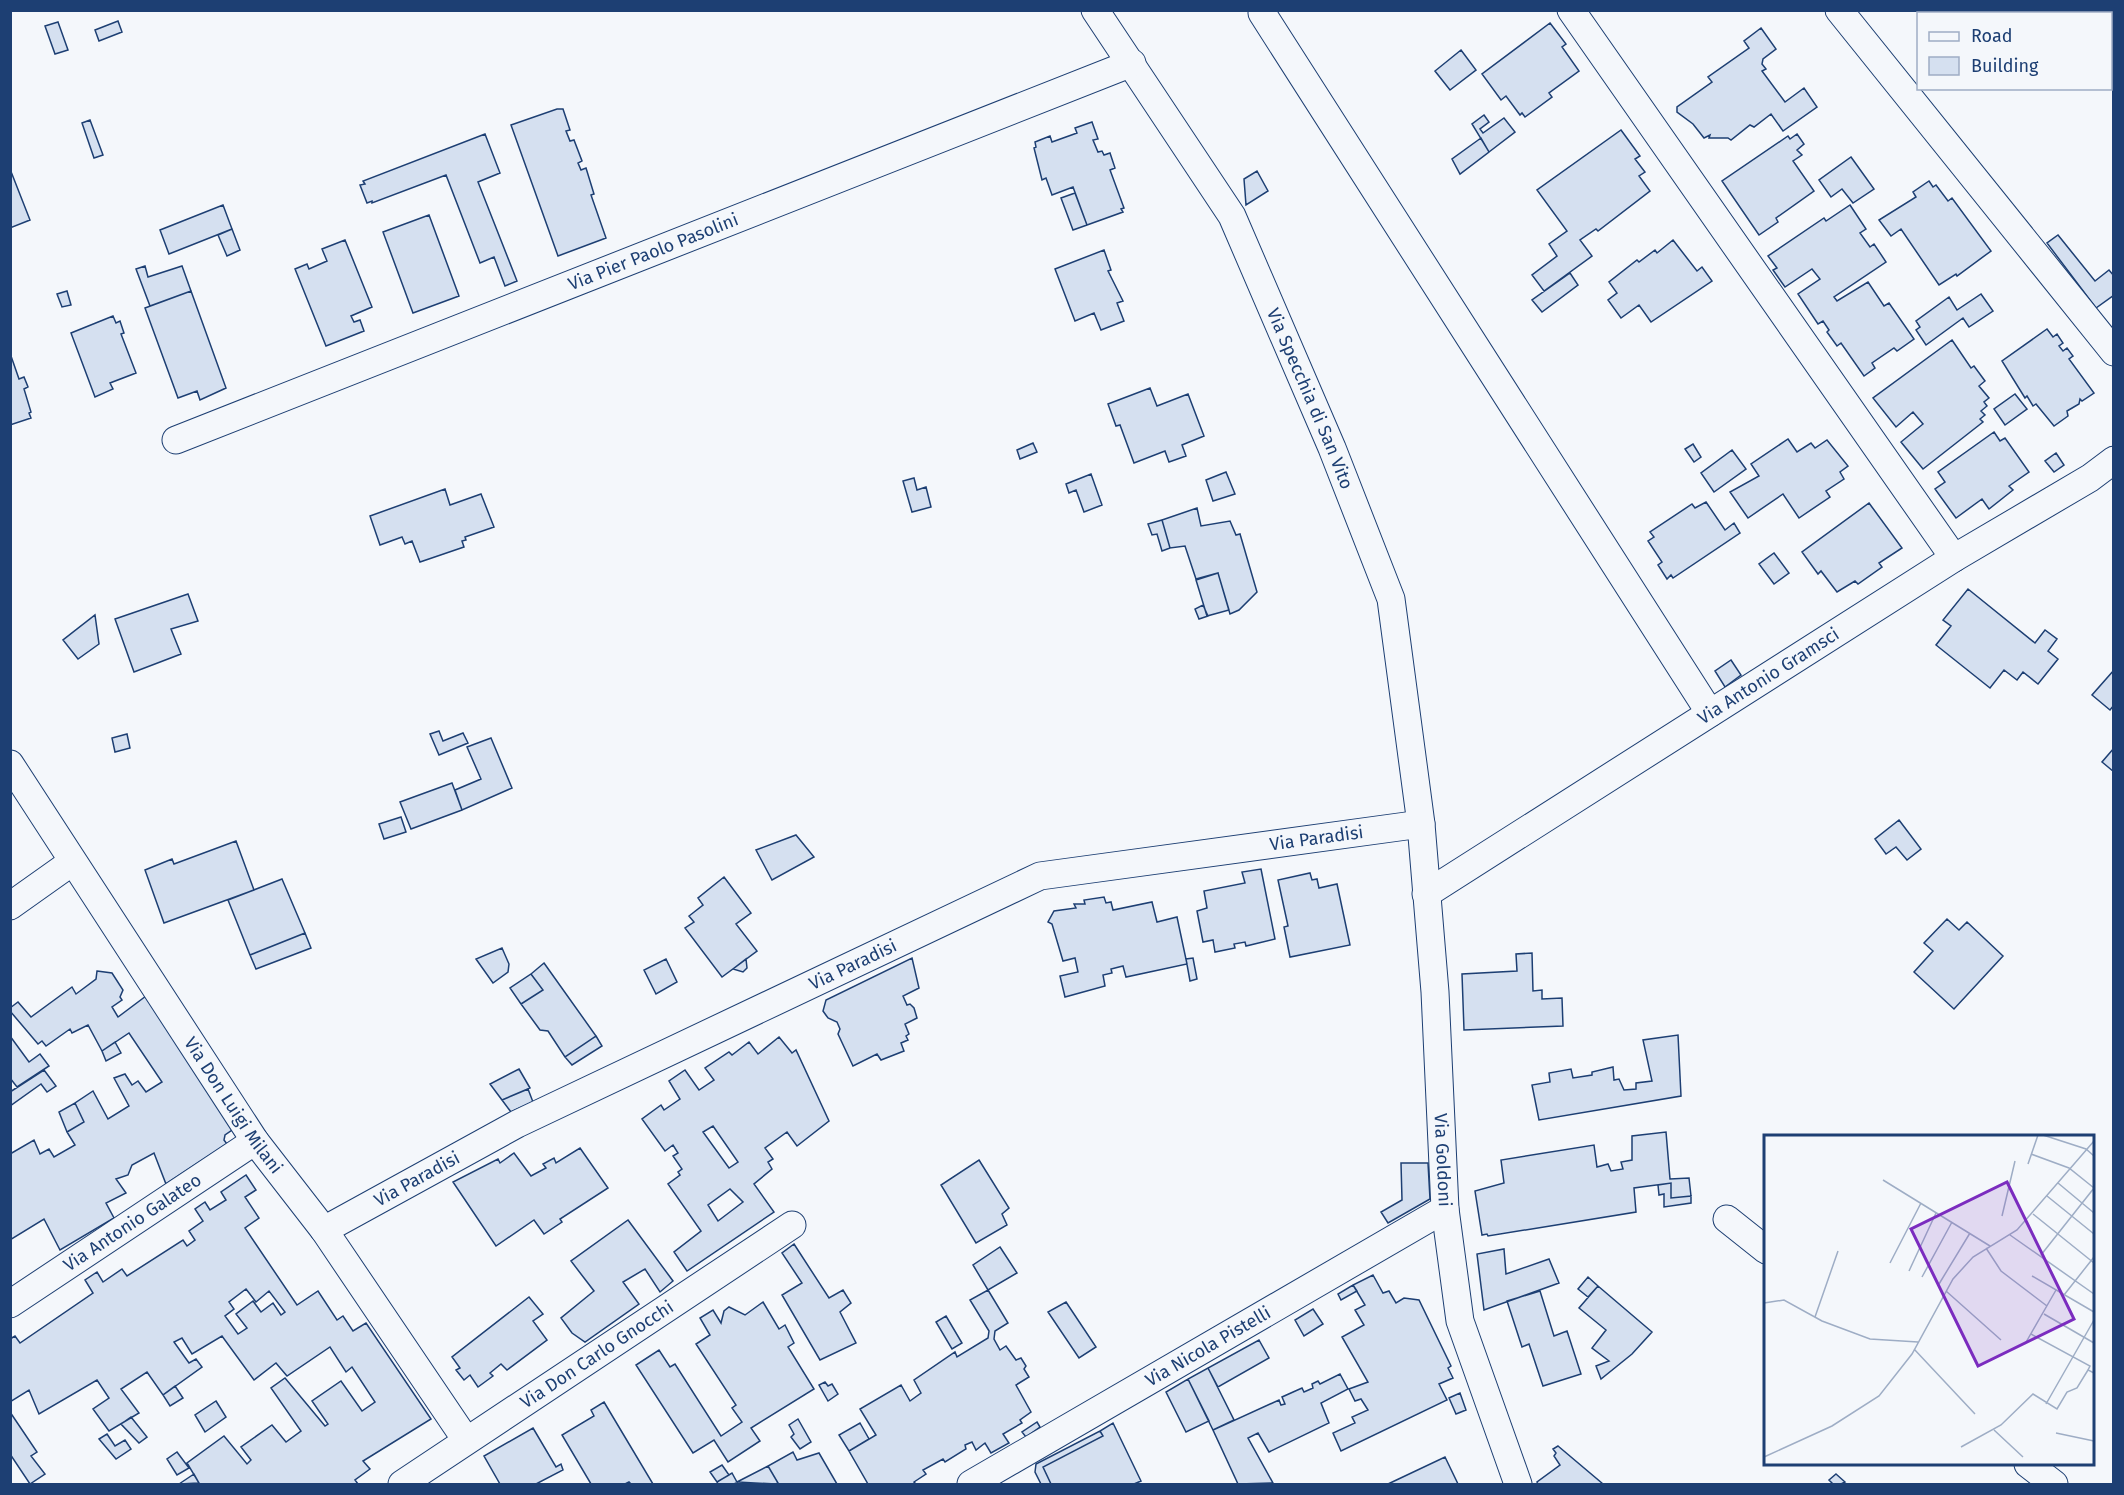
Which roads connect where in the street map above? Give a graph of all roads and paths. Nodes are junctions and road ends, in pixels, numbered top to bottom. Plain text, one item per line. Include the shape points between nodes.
1 (1095, 10) edge
2 (1571, 10) edge
3 (1839, 10) edge
4 (1262, 13) dead end
5 (1132, 63) junction
6 (2114, 352) edge
7 (176, 440) dead end
8 (2114, 460) edge
9 (1954, 558) junction
10 (1710, 713) junction
11 (10, 764) edge
12 (1421, 824) junction
13 (72, 862) junction
14 (1426, 894) junction
15 (10, 906) edge
16 (255, 1141) junction
17 (1445, 1209) junction
18 (1727, 1219) dead end
19 (792, 1225) dead end
20 (324, 1230) junction
21 (1764, 1248) edge
22 (10, 1304) edge
23 (466, 1440) junction
24 (2029, 1465) edge
25 (1007, 1475) edge
26 (402, 1485) edge
27 (971, 1485) edge
28 (1518, 1485) edge
29 (2054, 1485) edge

1 - 5 street, Via Specchia di San Vito
2 - 9 street
3 - 6 street
4 - 10 street
5 - 7 street, Via Pier Paolo Pasolini
5 - 12 street, Via Specchia di San Vito via 1232,216 1332,448 1391,599
8 - 9 street, Via Antonio Gramsci
9 - 10 street, Via Antonio Gramsci
10 - 14 street, Via Antonio Gramsci
11 - 13 street, Via Don Luigi Milani
12 - 14 street, Via Goldoni
12 - 20 street, Via Paradisi via 1040,876 517,1124
13 - 15 street
13 - 16 street, Via Don Luigi Milani
14 - 17 street, Via Goldoni via 1435,992
16 - 20 street, Via Don Luigi Milani
16 - 22 street, Via Antonio Galateo
17 - 25 street, Via Nicola Pistelli
17 - 28 street, Via Goldoni via 1460,1321
18 - 21 street
19 - 23 street, Via Don Carlo Gnocchi
20 - 23 street, Via Don Luigi Milani
23 - 26 street, Via Don Carlo Gnocchi
24 - 29 street
25 - 27 street, Via Nicola Pistelli

